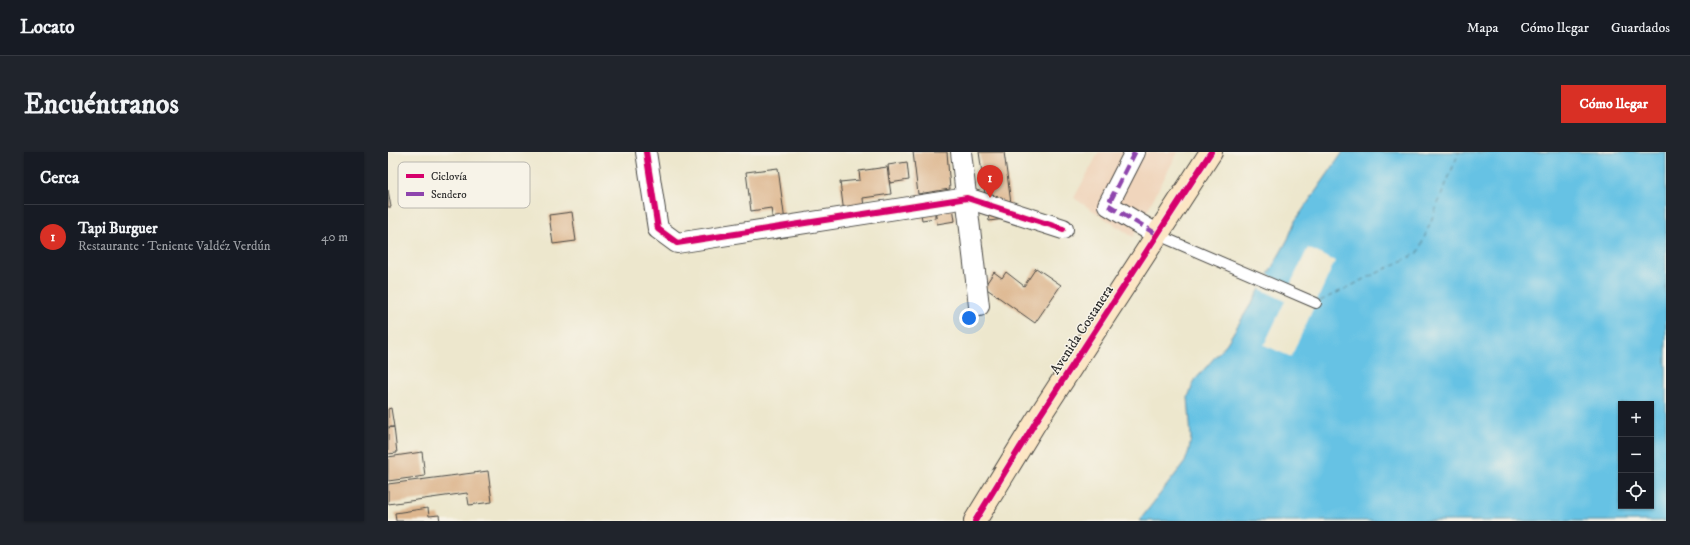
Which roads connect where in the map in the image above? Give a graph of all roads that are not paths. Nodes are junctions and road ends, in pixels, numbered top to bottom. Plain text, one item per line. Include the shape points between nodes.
1 (646, 152) edge
2 (961, 152) edge
3 (1135, 152) edge
4 (1211, 152) edge
5 (967, 198) junction
6 (1063, 229) dead end
7 (1158, 235) junction
8 (1316, 303) dead end
9 (979, 306) dead end
10 (974, 521) edge

1 - 5 street via 658,229 677,243
2 - 5 street
3 - 7 street via 1108,205
4 - 7 street, Avenida Costanera
5 - 6 street
5 - 9 street
7 - 8 lane
7 - 10 street, Avenida Costanera

